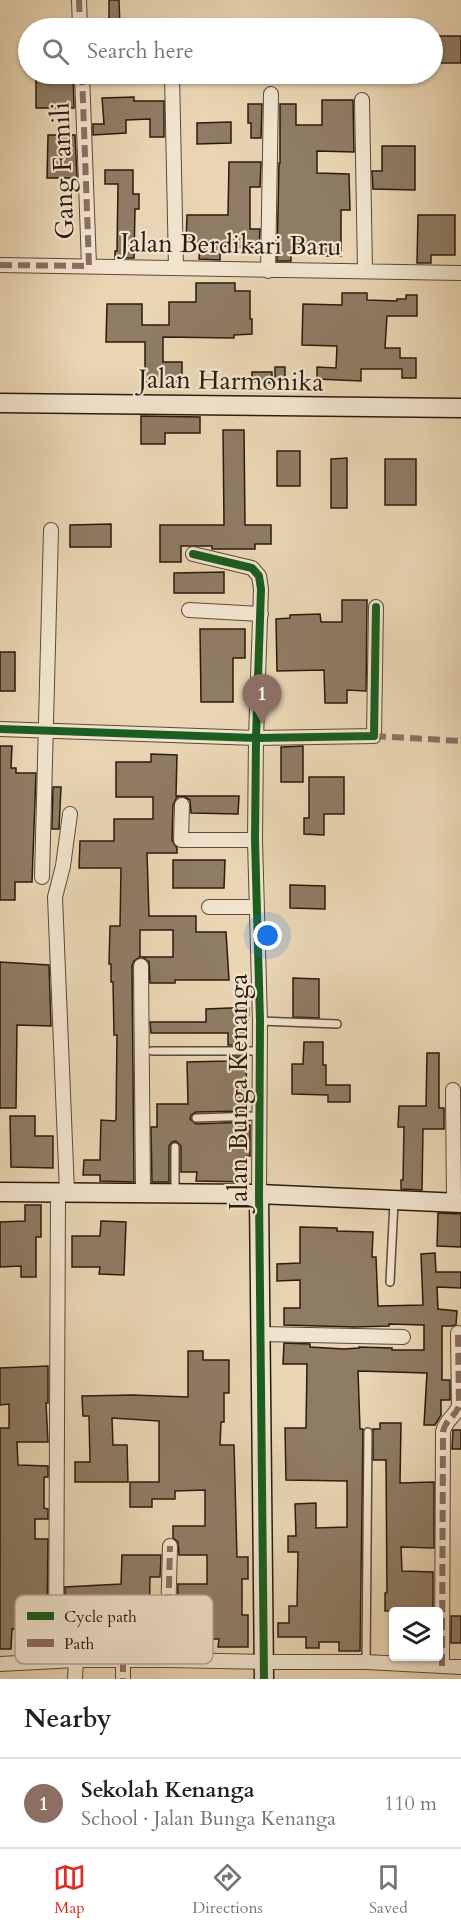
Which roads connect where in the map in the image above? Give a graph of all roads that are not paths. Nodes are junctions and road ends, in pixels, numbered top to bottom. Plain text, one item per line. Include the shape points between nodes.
1 (79, 0) edge
2 (80, 18) edge
3 (82, 84) edge
4 (172, 84) edge
5 (270, 94) dead end
6 (362, 100) dead end
7 (0, 265) edge
8 (89, 266) junction
9 (176, 268) junction
10 (365, 270) junction
11 (268, 271) junction
12 (461, 273) edge
13 (0, 403) edge
14 (461, 408) edge
15 (51, 530) dead end
16 (193, 554) dead end
17 (376, 607) dead end
18 (189, 610) dead end
19 (261, 614) junction
20 (0, 729) edge
21 (46, 729) junction
22 (256, 738) junction
23 (182, 805) dead end
24 (70, 814) dead end
25 (255, 840) junction
26 (42, 877) dead end
27 (209, 907) dead end
28 (257, 908) junction
29 (141, 966) dead end
30 (260, 1021) junction
31 (337, 1024) dead end
32 (152, 1051) dead end
33 (260, 1051) junction
34 (453, 1090) dead end
35 (260, 1116) junction
36 (196, 1118) dead end
37 (175, 1148) dead end
38 (0, 1192) edge
39 (63, 1192) junction
40 (144, 1194) junction
41 (259, 1194) junction
42 (175, 1195) junction
43 (394, 1200) junction
44 (457, 1203) edge
45 (390, 1282) dead end
46 (458, 1333) dead end
47 (261, 1334) junction
48 (403, 1337) dead end
49 (368, 1432) dead end
50 (170, 1546) dead end
51 (57, 1595) edge
52 (169, 1595) edge
53 (366, 1662) junction
54 (15, 1663) edge
55 (0, 1664) edge
56 (76, 1664) edge
57 (202, 1664) edge
58 (442, 1666) junction
59 (461, 1667) edge
60 (264, 1671) edge
61 (75, 1679) edge

1 - 2 street
3 - 8 street, Gang Famili
4 - 9 street
5 - 11 street
6 - 10 street
7 - 8 street, Jalan Berdikari Baru
8 - 9 street, Jalan Berdikari Baru
9 - 11 street, Jalan Berdikari Baru
10 - 11 street, Jalan Berdikari Baru
10 - 12 street, Jalan Berdikari Baru
13 - 14 street, Jalan Harmonika
15 - 21 street
16 - 19 street, Jalan Bunga Kenanga via 252,568 259,576
17 - 22 street via 374,736
18 - 19 street
19 - 22 street, Jalan Bunga Kenanga
20 - 21 street
21 - 22 street
21 - 26 street
22 - 25 street, Jalan Bunga Kenanga
23 - 25 street via 180,840
24 - 39 street via 55,897
25 - 28 street, Jalan Bunga Kenanga
27 - 28 street
28 - 30 street, Jalan Bunga Kenanga
29 - 40 street
30 - 31 lane
30 - 33 street, Jalan Bunga Kenanga
32 - 33 lane
33 - 35 street, Jalan Bunga Kenanga
34 - 44 street
35 - 36 lane
35 - 41 street, Jalan Bunga Kenanga
37 - 42 lane
38 - 39 street
39 - 40 street
39 - 51 street
40 - 42 street
41 - 42 street
41 - 43 street
41 - 47 street, Jalan Bunga Kenanga
43 - 44 street
43 - 45 lane
46 - 58 street via 459,1406 443,1432
47 - 48 street
47 - 60 street, Jalan Bunga Kenanga
49 - 53 lane
50 - 52 street
53 - 58 street
53 - 60 street
54 - 55 street
56 - 61 street
57 - 60 street
58 - 59 street

